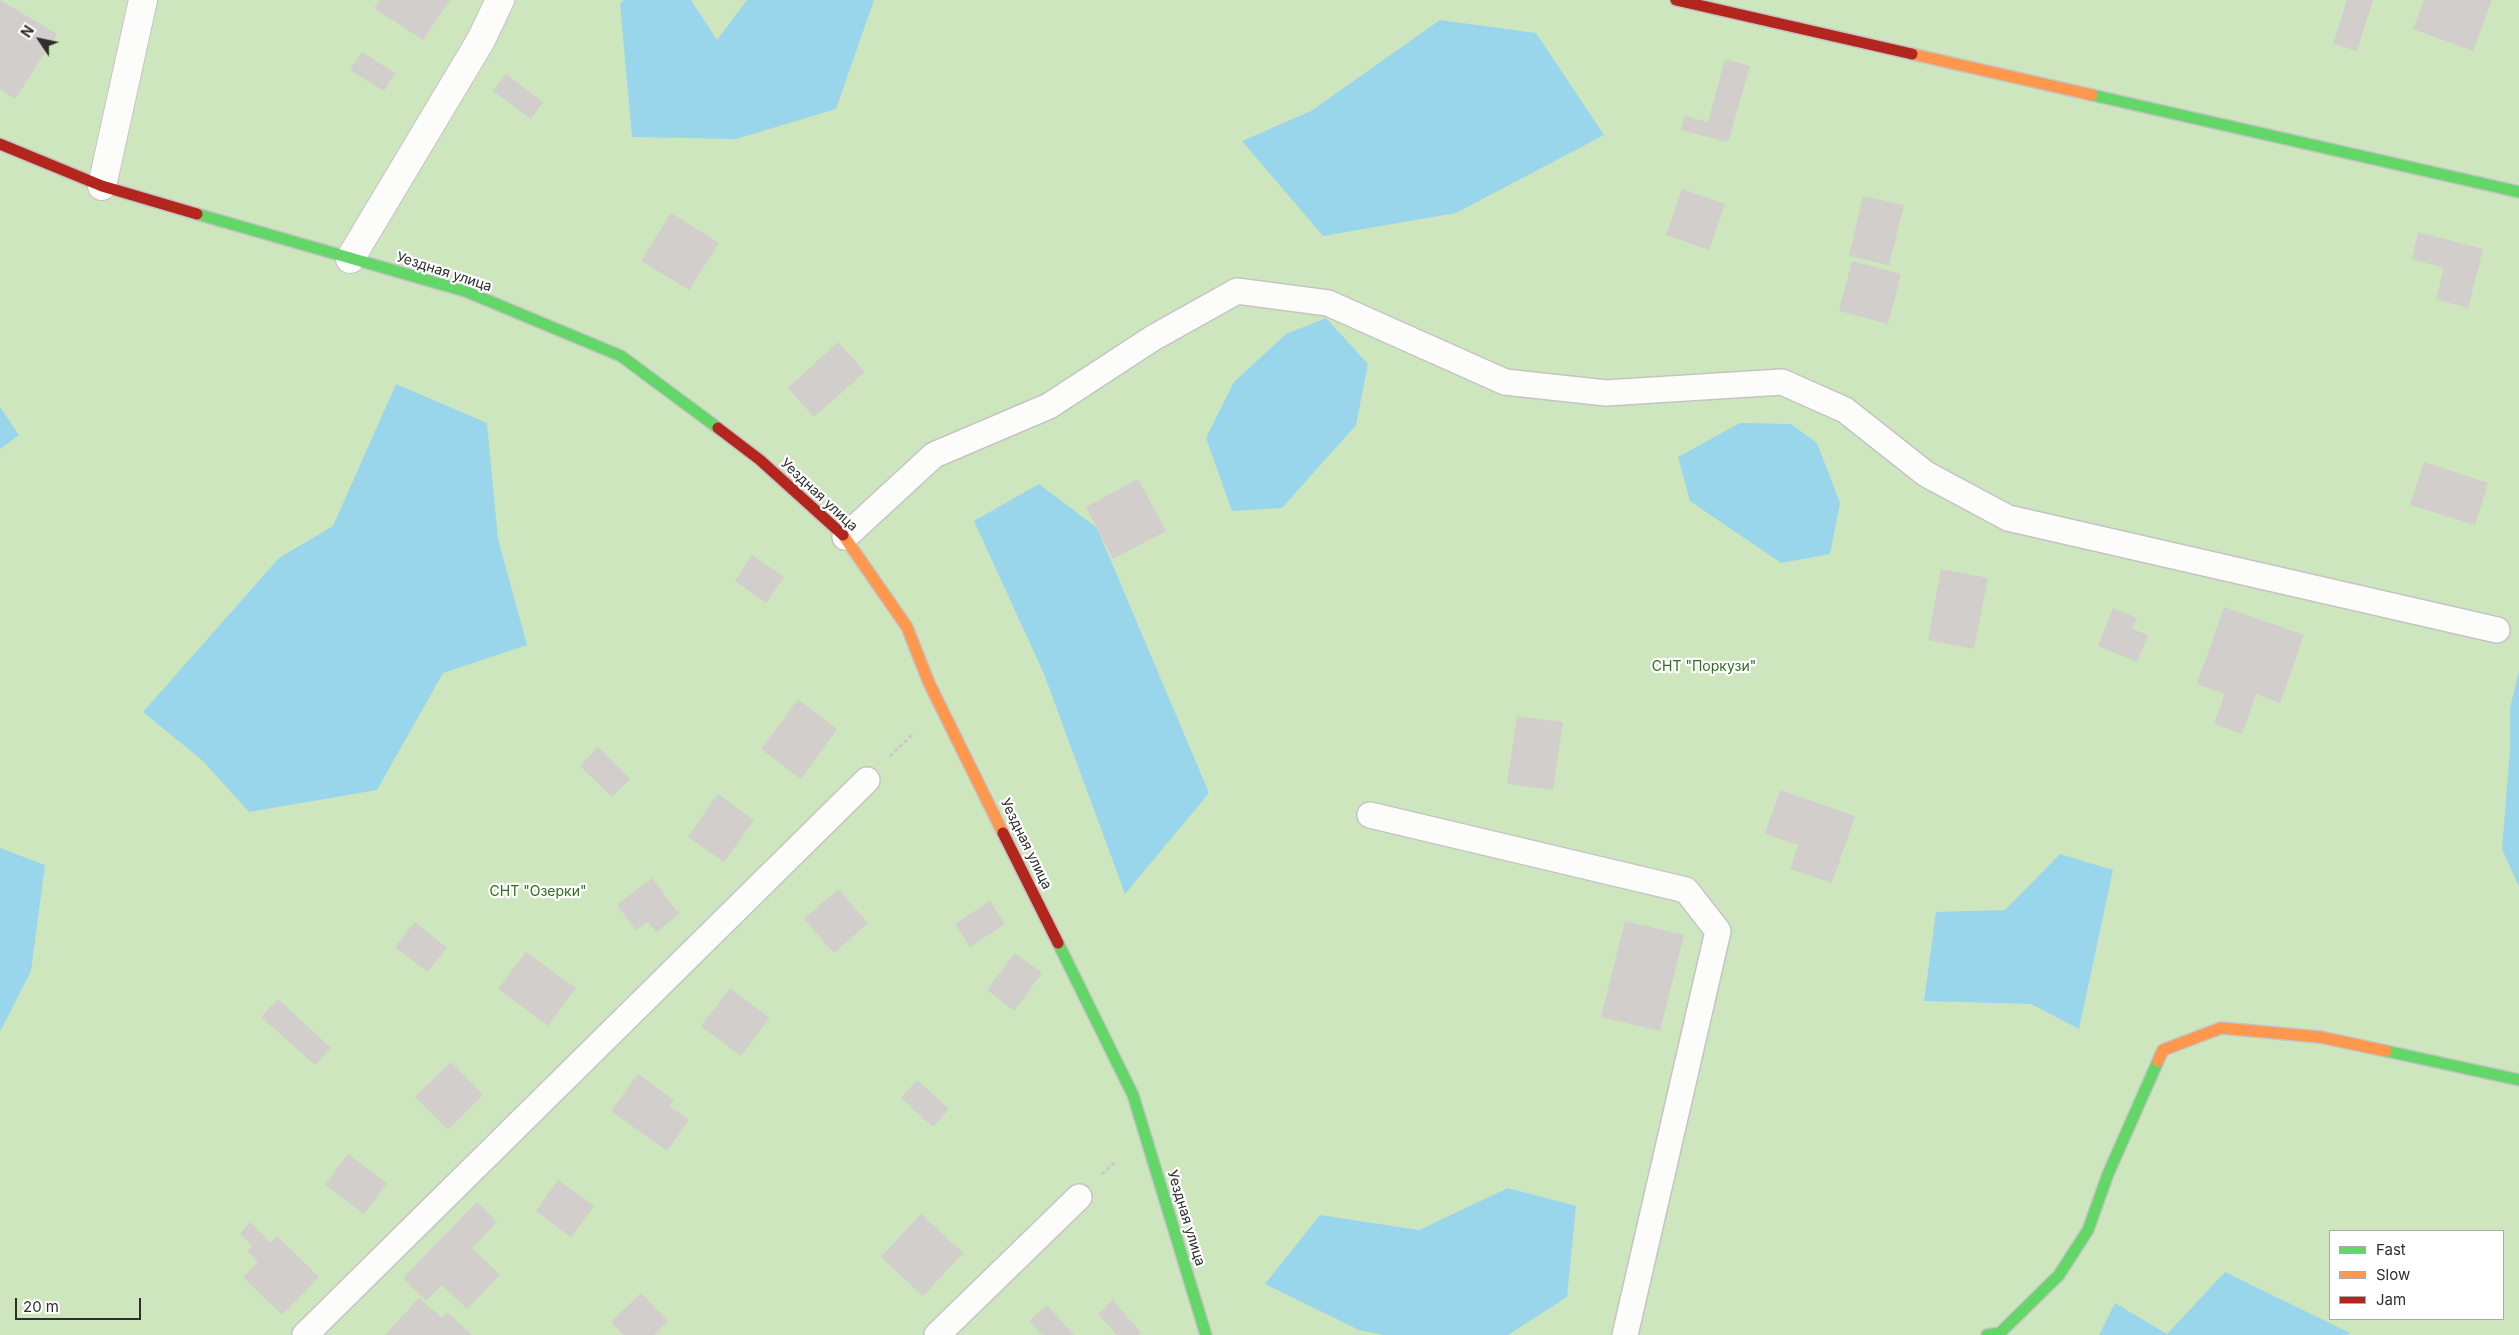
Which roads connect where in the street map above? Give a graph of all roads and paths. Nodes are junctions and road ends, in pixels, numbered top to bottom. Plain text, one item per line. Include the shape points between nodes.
1 (143, 0) edge
2 (500, 0) edge
3 (1676, 0) edge
4 (0, 144) edge
5 (102, 186) junction
6 (2519, 192) edge
7 (350, 259) junction
8 (845, 537) junction
9 (2497, 630) dead end
10 (941, 706) junction
11 (867, 780) joint
12 (1370, 815) dead end
13 (2519, 1080) edge
14 (1145, 1133) junction
15 (1079, 1197) joint
16 (305, 1335) edge
17 (937, 1335) edge
18 (1206, 1335) edge
19 (1625, 1335) edge
20 (1987, 1335) edge

1 - 5 street
2 - 7 street via 482,40
3 - 6 street
4 - 5 street, Уездная улица
5 - 7 street, Уездная улица
7 - 8 street, Уездная улица via 465,291 620,356 760,460
8 - 9 lane via 934,455 1049,406 1153,338 1237,291 1328,303 1505,382 1606,393 1782,382 1845,410 1926,474 2008,518
8 - 10 street, Уездная улица via 907,627
10 - 11 path
10 - 14 street, Уездная улица via 1133,1095
11 - 16 lane
12 - 19 lane via 1686,890 1718,931
13 - 20 street via 2320,1037 2221,1028 2163,1050 2108,1174 2088,1230 2059,1275 2000,1333
14 - 15 path
14 - 18 street, Уездная улица
15 - 17 lane

